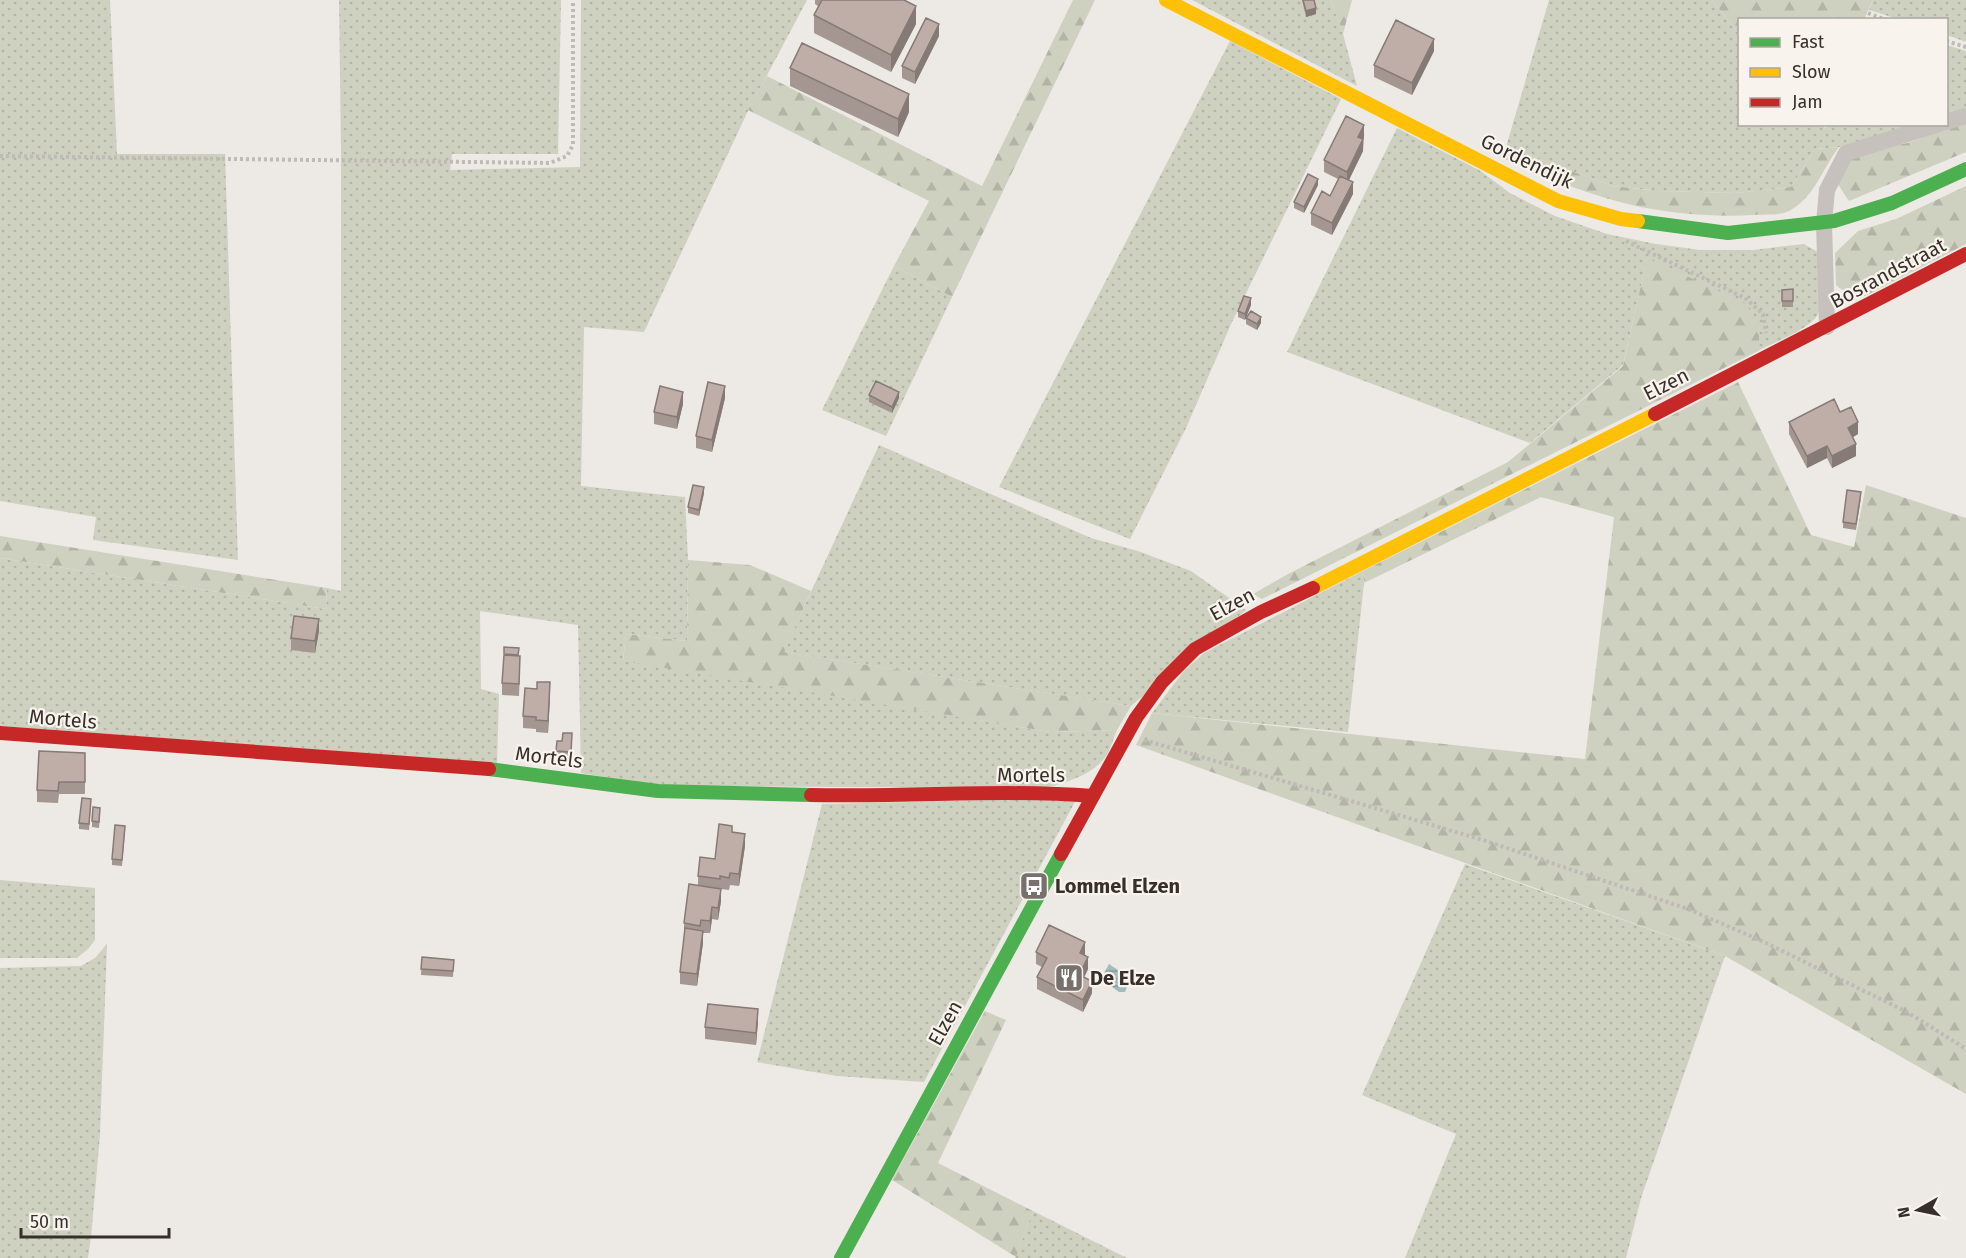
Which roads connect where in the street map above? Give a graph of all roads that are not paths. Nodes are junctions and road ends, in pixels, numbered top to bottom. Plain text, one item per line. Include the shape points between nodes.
1 (1166, 0) edge
2 (1966, 116) edge
3 (1948, 122) edge
4 (1934, 126) edge
5 (1966, 169) edge
6 (1824, 223) junction
7 (1966, 254) edge
8 (1827, 327) junction
9 (0, 734) edge
10 (1093, 796) junction
11 (841, 1258) edge

1 - 6 street, Gordendijk via 1558,201 1621,219 1728,233
2 - 3 street
4 - 6 street via 1846,153 1827,190
5 - 6 street, Gordendijk via 1892,203
6 - 8 street
7 - 8 street, Bosrandstraat
8 - 10 street, Elzen via 1210,640 1162,682 1149,699
9 - 10 street, Mortels via 488,769 658,791
10 - 11 street, Elzen

